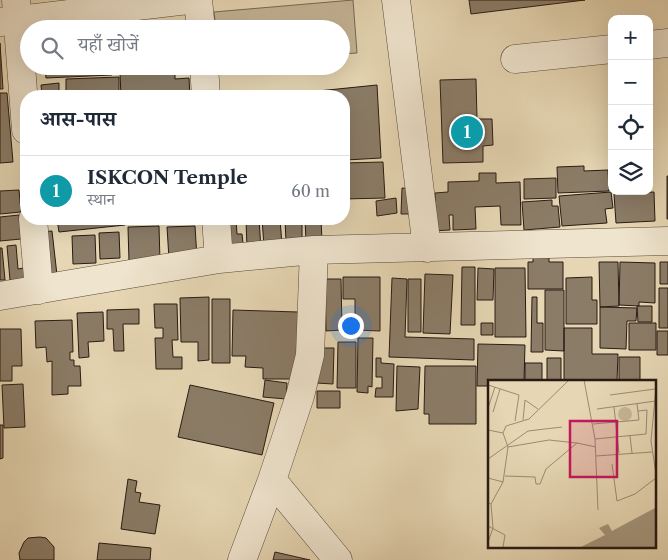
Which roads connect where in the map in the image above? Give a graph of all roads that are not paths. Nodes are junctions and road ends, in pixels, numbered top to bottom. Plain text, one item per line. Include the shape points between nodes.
1 (188, 0) edge
2 (198, 0) edge
3 (396, 0) edge
4 (11, 14) edge
5 (199, 20) edge
6 (668, 43) edge
7 (653, 45) edge
8 (608, 49) edge
9 (515, 59) dead end
10 (205, 75) edge
11 (21, 90) edge
12 (206, 90) edge
13 (34, 225) edge
14 (216, 225) edge
15 (668, 241) edge
16 (427, 248) junction
17 (314, 250) junction
18 (219, 259) junction
19 (39, 290) junction
20 (0, 296) edge
21 (272, 480) junction
22 (242, 560) edge
23 (338, 560) edge

1 - 4 street
2 - 5 street
3 - 16 street
4 - 11 street
6 - 7 street
8 - 9 street
10 - 12 street
13 - 19 street
14 - 18 street
15 - 16 street
16 - 17 street
17 - 18 street
17 - 21 street via 310,355
18 - 19 street
19 - 20 street
21 - 22 street
21 - 23 street

